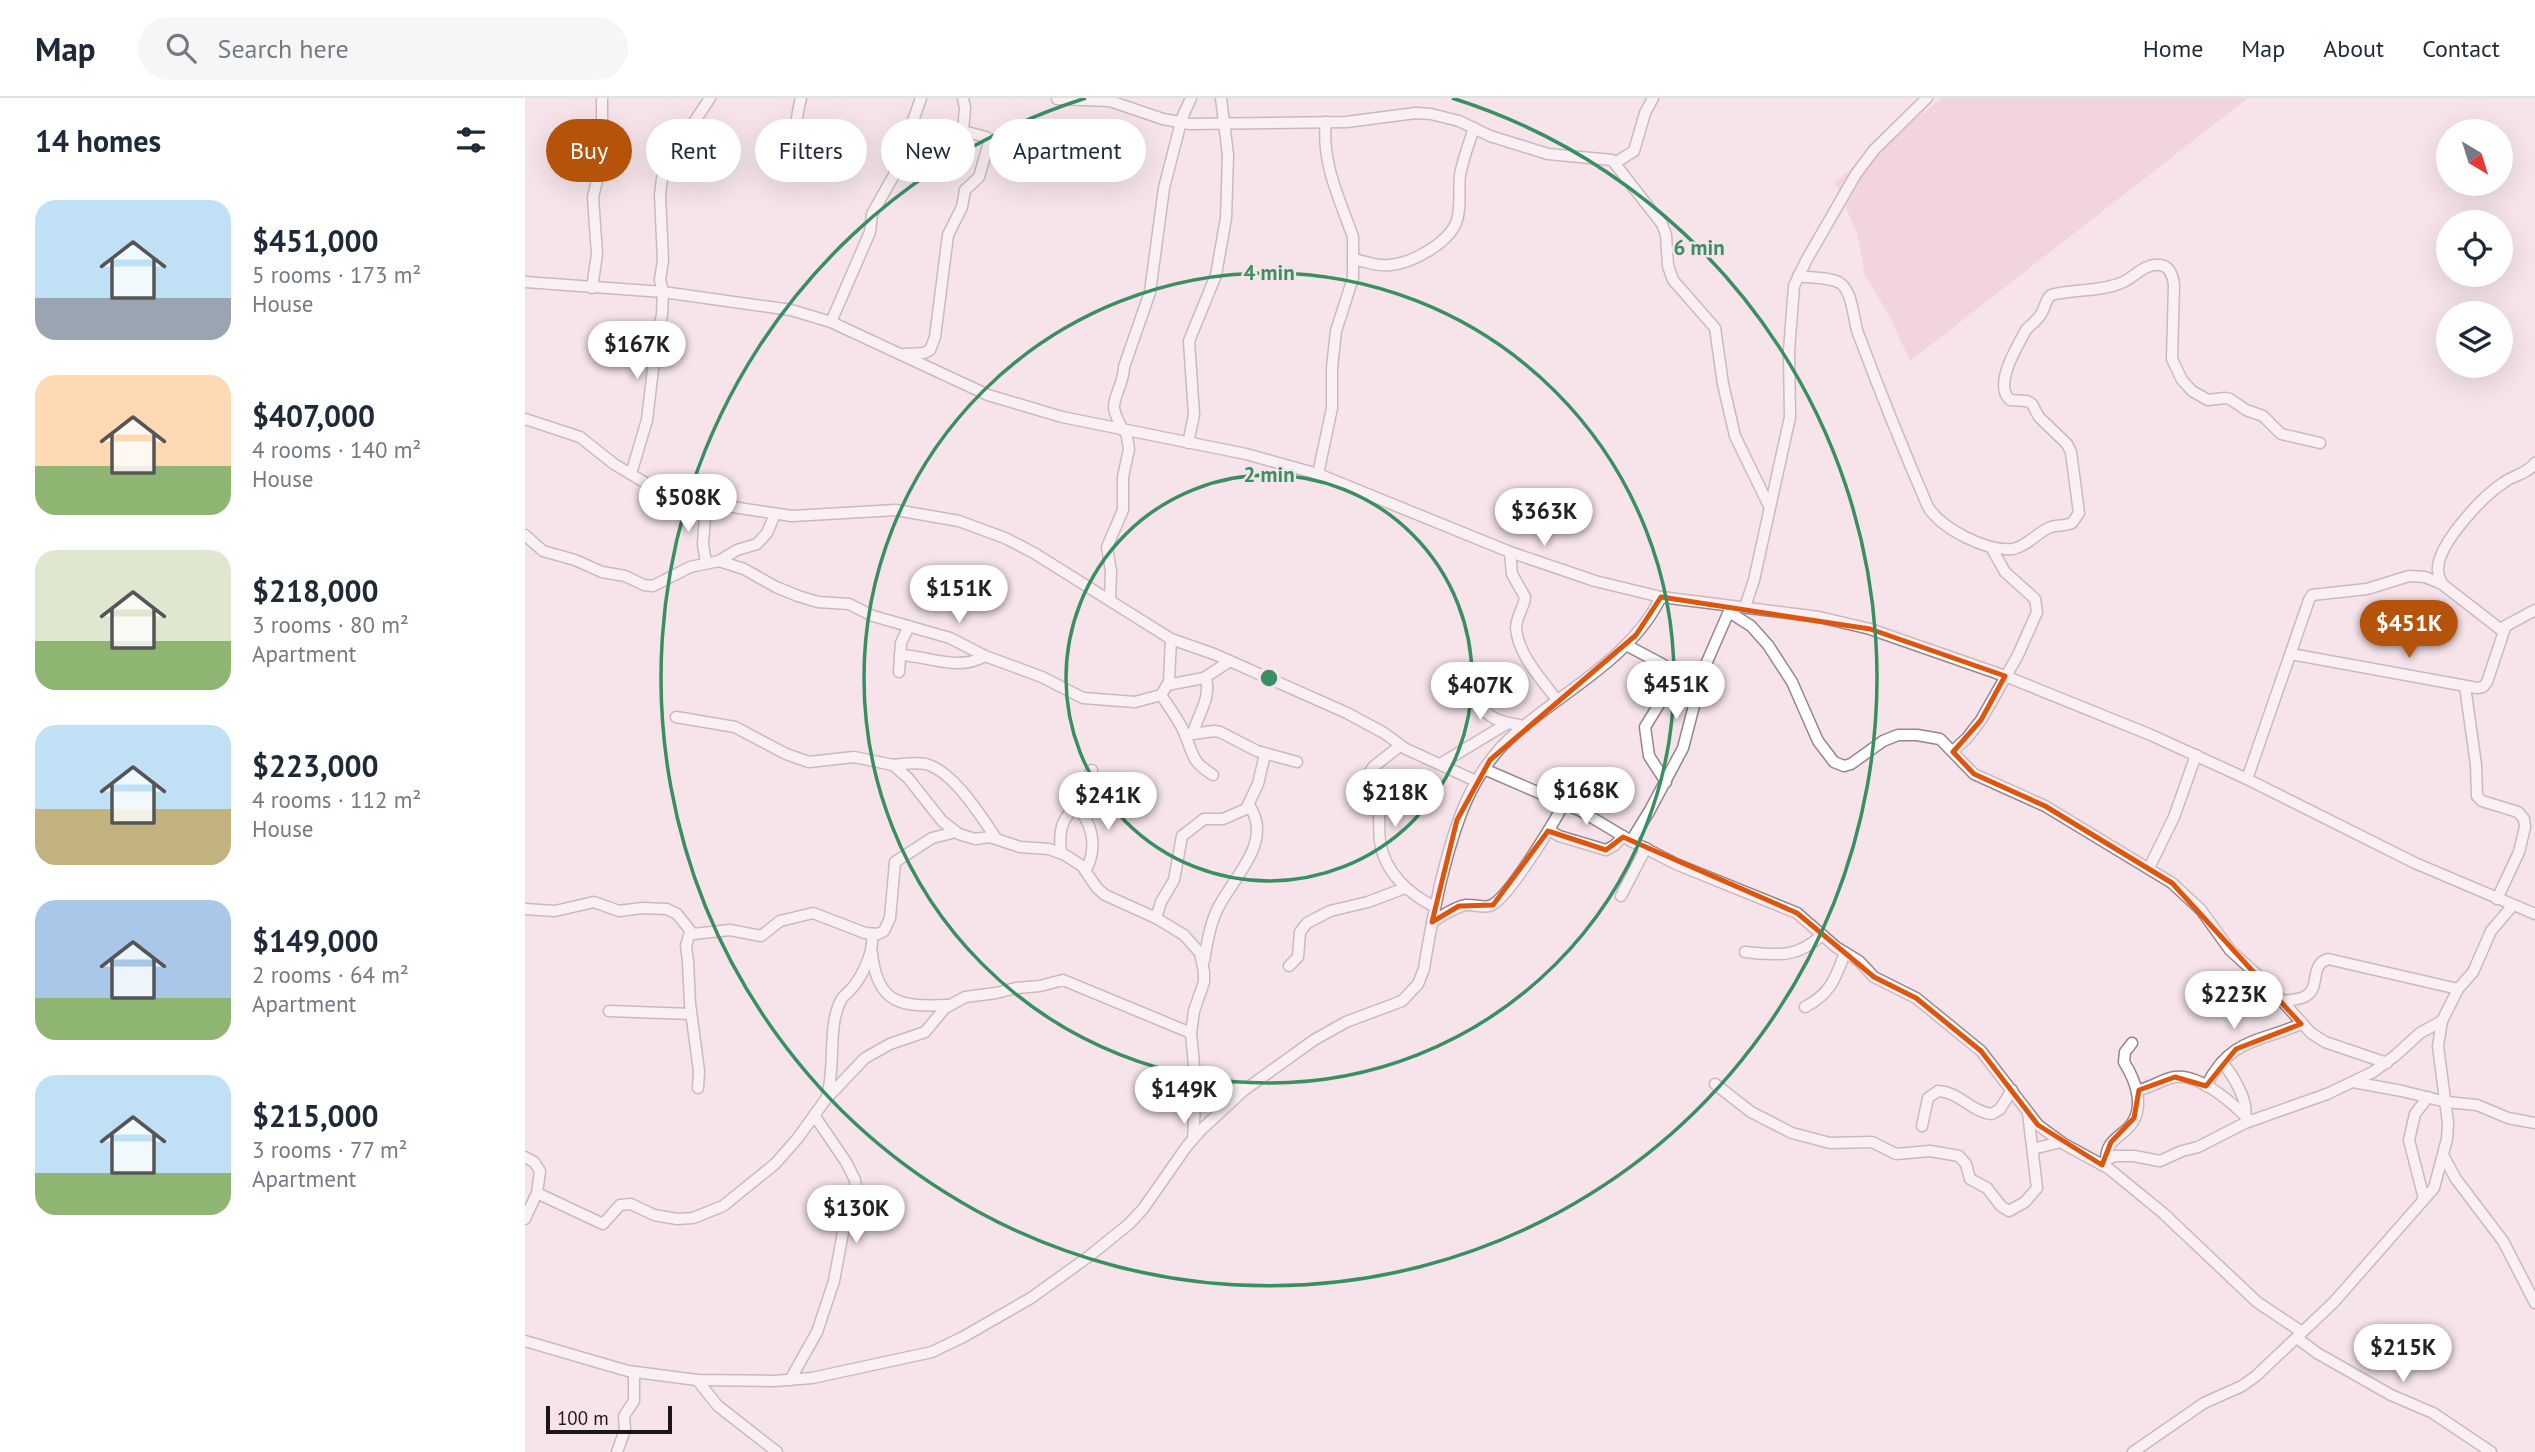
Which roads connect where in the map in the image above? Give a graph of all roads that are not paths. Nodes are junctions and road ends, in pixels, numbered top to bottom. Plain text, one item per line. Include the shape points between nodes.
1 (601, 98) edge
2 (710, 98) edge
3 (801, 98) edge
4 (921, 98) edge
5 (963, 98) edge
6 (1191, 98) edge
7 (1220, 98) edge
8 (1653, 98) edge
9 (1927, 98) edge
10 (1057, 99) edge
11 (797, 119) edge
12 (1326, 122) junction
13 (1181, 124) junction
14 (1226, 124) junction
15 (1474, 128) junction
16 (989, 139) joint
17 (1615, 163) junction
18 (1353, 259) junction
19 (1798, 276) junction
20 (525, 282) edge
21 (592, 288) junction
22 (663, 292) junction
23 (831, 321) junction
24 (901, 354) junction
25 (525, 419) edge
26 (1124, 430) junction
27 (1188, 443) junction
28 (2320, 443) dead end
29 (2535, 463) edge
30 (631, 474) junction
31 (1318, 474) junction
32 (706, 503) junction
33 (1769, 506) junction
34 (775, 514) junction
35 (525, 535) edge
36 (1991, 547) junction
37 (2003, 549) junction
38 (1510, 552) junction
39 (1999, 560) junction
40 (719, 561) junction
41 (706, 563) junction
42 (2442, 584) junction
43 (1661, 597) junction
44 (1110, 600) junction
45 (1745, 607) junction
46 (1730, 609) junction
47 (2535, 610) edge
48 (909, 626) junction
49 (2505, 628) junction
50 (1171, 639) junction
51 (1626, 645) junction
52 (2291, 654) junction
53 (900, 655) junction
54 (985, 656) junction
55 (1230, 661) junction
56 (899, 672) dead end
57 (1481, 672) dead end
58 (1677, 675) junction
59 (2005, 676) junction
60 (1206, 678) junction
61 (1167, 685) junction
62 (2465, 686) junction
63 (1697, 692) junction
64 (1161, 695) junction
65 (1557, 700) junction
66 (676, 717) dead end
67 (1508, 723) junction
68 (1524, 726) junction
69 (1189, 734) junction
70 (1400, 746) junction
71 (1953, 751) junction
72 (1265, 754) junction
73 (2196, 755) junction
74 (1297, 762) dead end
75 (1440, 764) junction
76 (893, 765) junction
77 (1484, 769) junction
78 (1092, 770) dead end
79 (1213, 775) dead end
80 (2247, 779) junction
81 (1476, 781) junction
82 (1666, 782) junction
83 (1564, 803) junction
84 (1074, 804) junction
85 (1249, 805) junction
86 (1549, 830) junction
87 (956, 832) junction
88 (996, 838) junction
89 (1627, 838) junction
90 (1646, 848) junction
91 (1061, 853) junction
92 (2149, 868) junction
93 (1086, 870) junction
94 (1405, 888) junction
95 (1621, 896) dead end
96 (2497, 899) junction
97 (2513, 905) junction
98 (1435, 907) junction
99 (525, 909) edge
100 (2535, 914) edge
101 (1156, 918) junction
102 (1432, 922) junction
103 (690, 932) junction
104 (871, 934) junction
105 (1822, 935) junction
106 (872, 953) junction
107 (1745, 953) dead end
108 (1845, 953) junction
109 (1203, 963) junction
110 (1289, 966) dead end
111 (2458, 989) junction
112 (2283, 1001) junction
113 (948, 1005) junction
114 (1805, 1007) dead end
115 (609, 1011) dead end
116 (691, 1014) junction
117 (2442, 1021) junction
118 (2301, 1024) junction
119 (1191, 1034) junction
120 (2132, 1043) dead end
121 (2222, 1062) junction
122 (2387, 1063) junction
123 (2353, 1082) junction
124 (1715, 1084) dead end
125 (2206, 1086) junction
126 (698, 1087) dead end
127 (1196, 1087) junction
128 (1247, 1088) junction
129 (2012, 1090) junction
130 (2138, 1090) junction
131 (2428, 1097) junction
132 (826, 1099) junction
133 (2446, 1102) junction
134 (2028, 1113) junction
135 (814, 1115) junction
136 (2248, 1119) junction
137 (2535, 1123) edge
138 (1922, 1126) dead end
139 (1192, 1140) junction
140 (2061, 1142) junction
141 (2032, 1149) junction
142 (525, 1157) edge
143 (2444, 1157) junction
144 (2104, 1162) junction
145 (2417, 1166) junction
146 (2437, 1177) junction
147 (537, 1193) junction
148 (2424, 1199) junction
149 (525, 1219) edge
150 (2535, 1303) edge
151 (2299, 1335) junction
152 (525, 1341) edge
153 (634, 1372) junction
154 (697, 1380) junction
155 (790, 1380) junction
156 (617, 1452) edge
157 (776, 1452) edge
158 (2133, 1452) edge
159 (2491, 1452) edge

1 - 21 street via 603,160 593,197 597,254
2 - 22 street via 669,160 662,179
3 - 11 street
4 - 23 street via 894,175 872,214 870,232
5 - 16 street via 963,131
6 - 13 street
7 - 14 street
8 - 17 street via 1634,151
9 - 19 street via 1896,126 1856,174
10 - 13 street via 1110,102
12 - 14 street
12 - 15 street via 1416,113 1443,116
12 - 18 street via 1327,158 1353,237
13 - 14 street
13 - 26 street via 1161,204 1150,292 1115,401 1114,411
14 - 27 street via 1226,218 1216,275 1189,341 1194,415
15 - 17 street via 1548,155
15 - 18 street via 1461,174 1459,213 1449,233 1422,254 1392,265
16 - 24 street via 979,177 965,190 948,236 930,350
17 - 33 street via 1662,224 1673,280 1716,328 1735,436
18 - 31 street via 1353,278 1336,331 1332,408
19 - 33 street via 1792,295 1790,417
19 - 36 street via 1842,285 1928,507 1946,526
20 - 21 street
21 - 22 street
22 - 23 street via 762,304
22 - 30 street via 647,420
23 - 24 street
24 - 26 street via 988,394
25 - 30 street via 580,436
26 - 27 street
26 - 44 street via 1129,449 1123,510 1107,547
27 - 31 street
28 - 37 street via 2281,433 2263,416 2230,399 2209,400 2182,380 2172,359 2174,285 2167,267 2151,266 2114,286 2051,295 2011,359 2003,391 2010,400 2032,404 2067,444 2074,460 2079,513 2068,525 2050,527 2020,547
29 - 42 street via 2504,482 2466,516 2439,559
30 - 32 street via 654,488
31 - 38 street
32 - 34 street
32 - 41 street
33 - 45 street
34 - 40 street via 760,541
34 - 44 street via 896,510 959,521 1034,553
35 - 41 street via 543,551 647,586
36 - 37 street
36 - 39 street
37 - 39 street
38 - 43 street via 1595,581
38 - 65 street via 1512,574 1525,597 1516,627 1518,637
39 - 59 street via 2037,604 2028,635
40 - 41 street
40 - 48 street via 799,596 849,604
42 - 49 street via 2496,628
42 - 52 street via 2409,576 2367,589 2312,595
43 - 46 street
43 - 51 street
44 - 50 street
45 - 46 street
45 - 59 street via 1870,629
46 - 63 street
46 - 71 street via 1773,653 1792,682 1818,741 1834,762 1851,764 1883,741 1908,734 1940,739
47 - 49 street
48 - 53 street
48 - 54 street via 950,638
49 - 62 street via 2487,682 2483,687
50 - 55 street
50 - 61 street
51 - 58 street
51 - 65 street
52 - 62 street
52 - 80 street
53 - 54 street via 960,664
53 - 56 street
54 - 64 street via 1083,698 1135,702
55 - 60 street
55 - 70 street via 1367,723
57 - 67 street via 1476,699 1489,714
58 - 63 street
58 - 82 street via 1645,726 1649,755
59 - 71 street via 1981,720
59 - 73 street
60 - 61 street
60 - 69 street via 1207,700
61 - 64 street
62 - 96 street via 2477,796 2482,802 2518,812 2524,819 2519,852
63 - 82 street via 1688,734
64 - 69 street
65 - 68 street
66 - 76 street via 736,727 809,762 854,757
67 - 68 street
67 - 75 street
68 - 77 street
69 - 72 street via 1220,732
69 - 79 street via 1193,758
70 - 75 street
70 - 94 street via 1373,767 1367,779 1378,800 1383,854
71 - 92 street via 1974,774 2045,806
72 - 74 street
72 - 85 street
73 - 80 street
73 - 92 street
75 - 81 street
76 - 87 street
76 - 88 street via 922,763 940,771 963,793
77 - 81 street
77 - 83 street
78 - 84 street via 1087,787
80 - 96 street
81 - 98 street via 1457,820
82 - 89 street
83 - 86 street
83 - 89 street
84 - 91 street via 1061,829
84 - 93 street via 1093,837
85 - 101 street via 1233,816 1204,819 1182,836 1174,880
85 - 109 street via 1258,821 1256,841 1218,909
86 - 89 street via 1606,850
86 - 102 street via 1493,905 1459,906
87 - 88 street via 968,838
87 - 104 street via 932,838 895,862 888,924 884,931
88 - 91 street
89 - 90 street
90 - 95 street
90 - 105 street via 1797,914
91 - 93 street
92 - 112 street via 2201,910 2235,955
93 - 101 street via 1105,895
94 - 98 street
94 - 110 street via 1330,911 1307,923 1300,932 1298,957
96 - 97 street
97 - 100 street
97 - 111 street via 2491,932 2473,972
98 - 102 street
99 - 103 street via 555,911 594,902 619,911 667,909 677,914
101 - 109 street via 1184,935
102 - 128 street via 1424,969 1411,993 1314,1040
103 - 104 street via 730,930 761,936 780,921 813,914
103 - 116 street via 686,946
104 - 106 street
105 - 107 street via 1794,953
105 - 108 street
106 - 113 street via 875,976 891,996 917,1007
106 - 132 street via 838,1008
108 - 114 street via 1826,993
108 - 129 street via 1879,981 1916,998 1981,1051
109 - 119 street via 1204,982
111 - 112 street via 2328,959 2317,967 2309,994
111 - 117 street
112 - 118 street
113 - 119 street via 971,996 1063,979
113 - 132 street via 925,1032 865,1058
115 - 116 street
116 - 126 street
117 - 122 street via 2420,1033
117 - 133 street via 2438,1046
118 - 121 street via 2246,1042
118 - 122 street via 2325,1042
119 - 127 street
120 - 130 street via 2124,1062
121 - 125 street
121 - 136 street via 2244,1099
122 - 123 street
123 - 131 street
123 - 136 street
124 - 141 street via 1751,1112 1792,1133 1830,1143 1872,1142 1896,1154 1930,1151 1959,1156 1970,1179 1984,1185 2009,1211 2037,1188
125 - 130 street via 2175,1077
125 - 136 street
127 - 128 street via 1212,1092
127 - 139 street
128 - 139 street
129 - 134 street
129 - 138 street via 1992,1114 1973,1108 1955,1094 1938,1091 1928,1098
130 - 144 street via 2134,1118 2111,1142
131 - 133 street
131 - 145 street via 2409,1132
132 - 135 street
133 - 137 street via 2477,1105
133 - 143 street
134 - 140 street
134 - 141 street
135 - 147 street via 765,1174 723,1206 693,1218 654,1215 631,1204 620,1205 603,1224
135 - 155 street via 853,1173 856,1187 817,1332
136 - 144 street via 2198,1147 2160,1161 2115,1156
139 - 155 street via 1129,1224 1031,1298 932,1352
140 - 141 street
140 - 144 street
142 - 147 street via 540,1171
143 - 146 street
143 - 150 street via 2503,1241
144 - 151 street
145 - 146 street
145 - 148 street
146 - 148 street
147 - 149 street
148 - 151 street via 2370,1263
151 - 158 street via 2242,1386 2204,1403
151 - 159 street via 2379,1389 2433,1413
152 - 153 street
153 - 154 street
153 - 156 street via 633,1404 624,1416 625,1430
154 - 155 street
154 - 157 street via 718,1406

